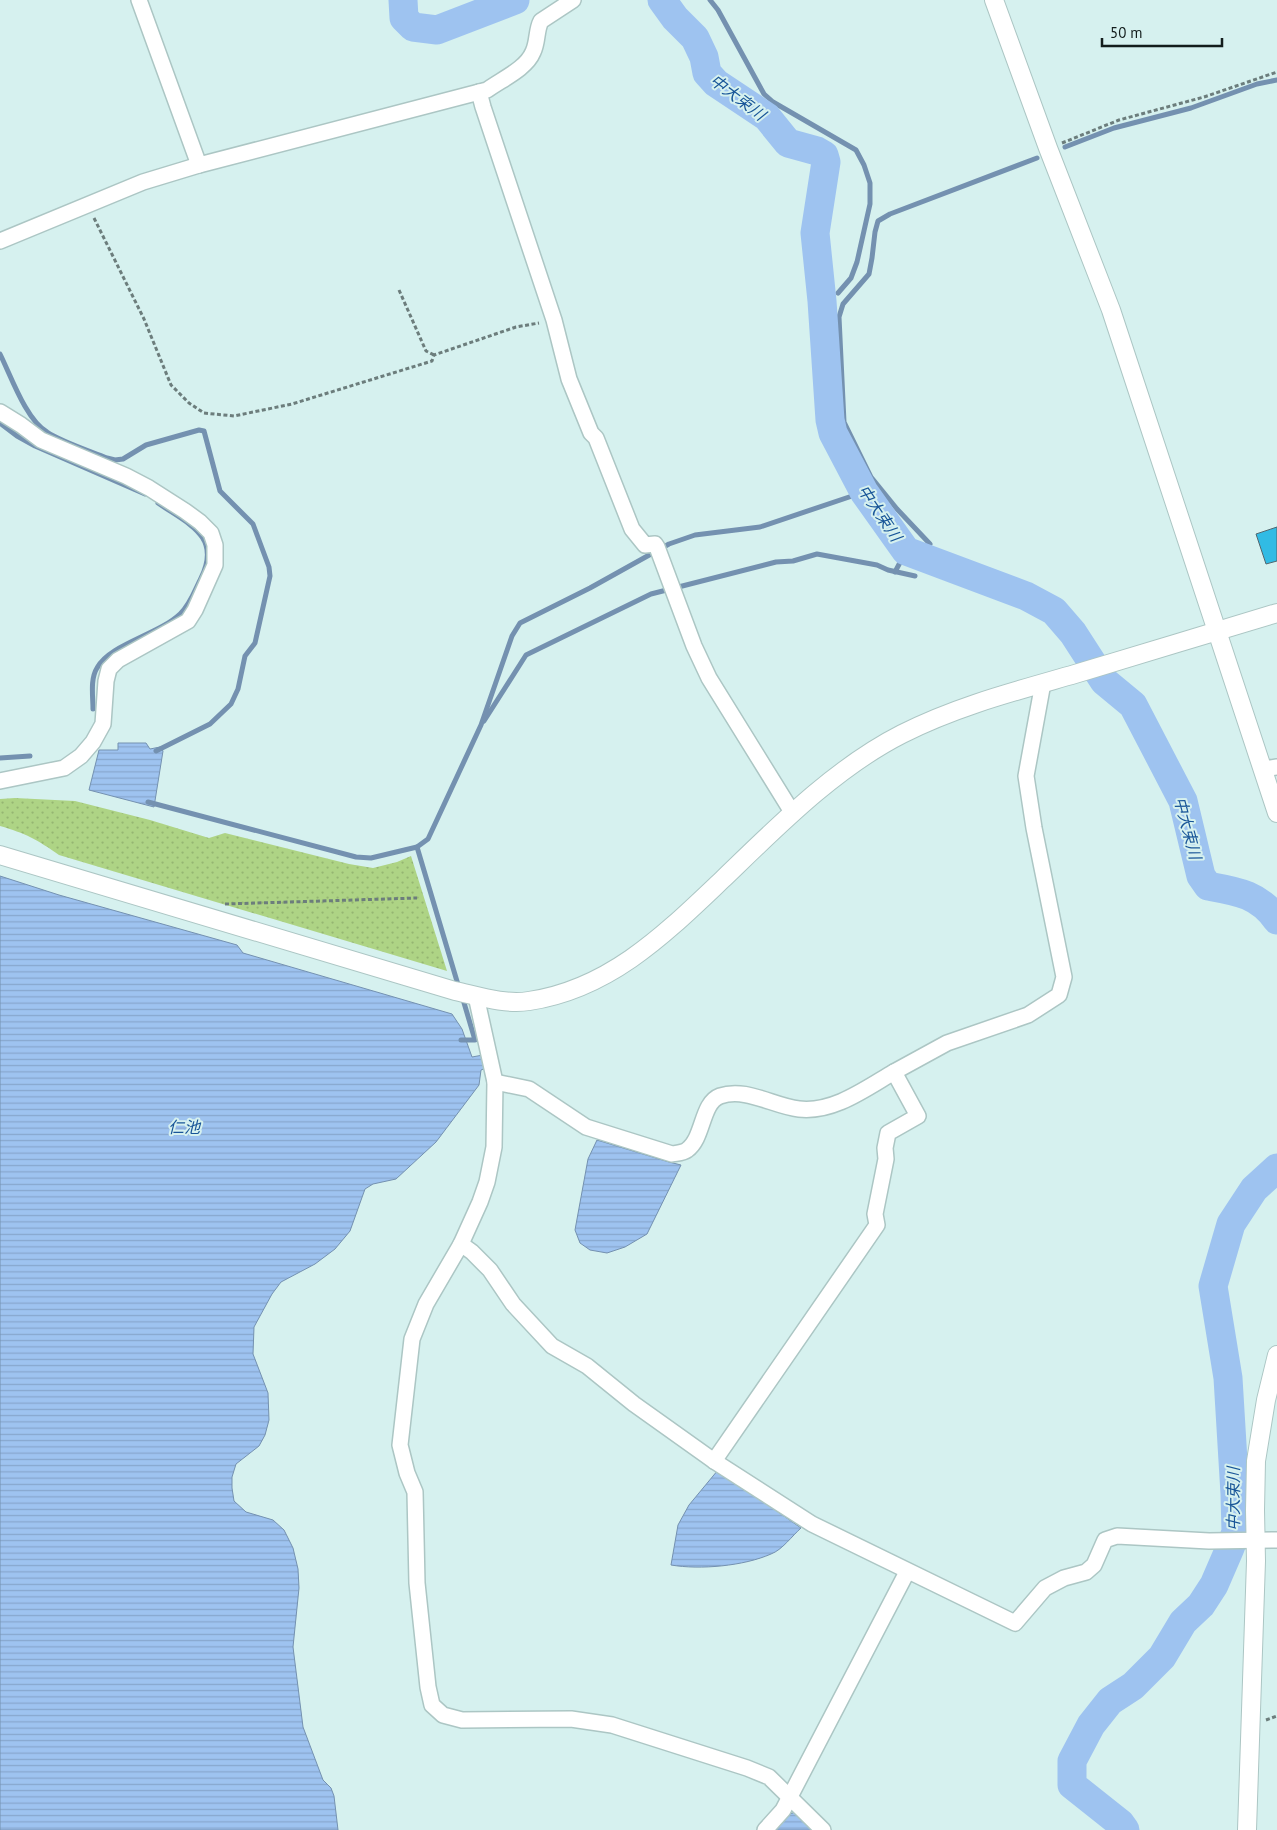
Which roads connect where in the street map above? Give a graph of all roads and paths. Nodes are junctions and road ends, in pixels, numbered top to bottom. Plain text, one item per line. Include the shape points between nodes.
1 (139, 0) edge
2 (573, 0) edge
3 (994, 0) edge
4 (1277, 72) edge
5 (479, 92) junction
6 (1048, 148) junction
7 (199, 165) junction
8 (88, 204) junction
9 (0, 241) edge
10 (399, 290) dead end
11 (554, 320) junction
12 (434, 355) junction
13 (0, 412) edge
14 (1277, 613) edge
15 (1217, 631) junction
16 (1043, 683) junction
17 (1270, 768) edge
18 (0, 781) edge
19 (792, 812) junction
20 (1277, 813) edge
21 (0, 855) edge
22 (417, 898) dead end
23 (224, 904) dead end
24 (466, 993) junction
25 (894, 1072) junction
26 (495, 1082) junction
27 (461, 1244) junction
28 (1277, 1355) edge
29 (714, 1461) junction
30 (1277, 1540) edge
31 (1241, 1541) junction
32 (907, 1572) junction
33 (790, 1796) junction
34 (765, 1830) edge
35 (823, 1830) edge
36 (1247, 1830) edge

1 - 7 street
2 - 5 street via 541,20 534,50 524,64 487,90
3 - 6 street
4 - 6 path via 1204,97 1119,120
5 - 7 street
5 - 11 street
6 - 15 street via 1111,310
7 - 8 street via 143,182
8 - 9 street
8 - 12 path via 144,319 171,385 204,413 234,416 292,404 432,361
10 - 12 path via 426,351
11 - 12 path via 516,327
11 - 19 street via 570,379 632,529 645,545 655,544 709,678
13 - 18 street via 40,440 126,476 185,511 211,533 216,555 215,565 188,622 118,660 109,669 103,724 81,756 64,768
14 - 15 street
15 - 16 street
15 - 17 street
16 - 19 street via 950,712 901,734 850,766
16 - 25 street via 1026,776 1064,977 1059,995 1028,1015 947,1044
17 - 20 street
19 - 24 street via 664,934 629,961 592,981 527,1002
21 - 24 street
22 - 23 path
24 - 26 street
25 - 26 street via 852,1097 823,1108 799,1109 731,1092 717,1097 706,1110 696,1141 686,1151 672,1154 586,1127 530,1089
25 - 29 street via 918,1116 888,1133 886,1160 874,1214 877,1225
26 - 27 street via 494,1147 487,1182
27 - 29 street via 490,1270 513,1304 552,1346 587,1366
27 - 33 street via 426,1304 412,1339 400,1445 415,1492 417,1583 432,1704 442,1714 462,1720 571,1718 612,1725 769,1777
28 - 31 street
29 - 32 street via 812,1524
30 - 31 street
31 - 32 street via 1117,1536 1105,1540 1094,1565 1086,1572 1045,1588 1015,1624
31 - 36 street via 1256,1571
32 - 33 street
33 - 34 street via 783,1810
33 - 35 street

